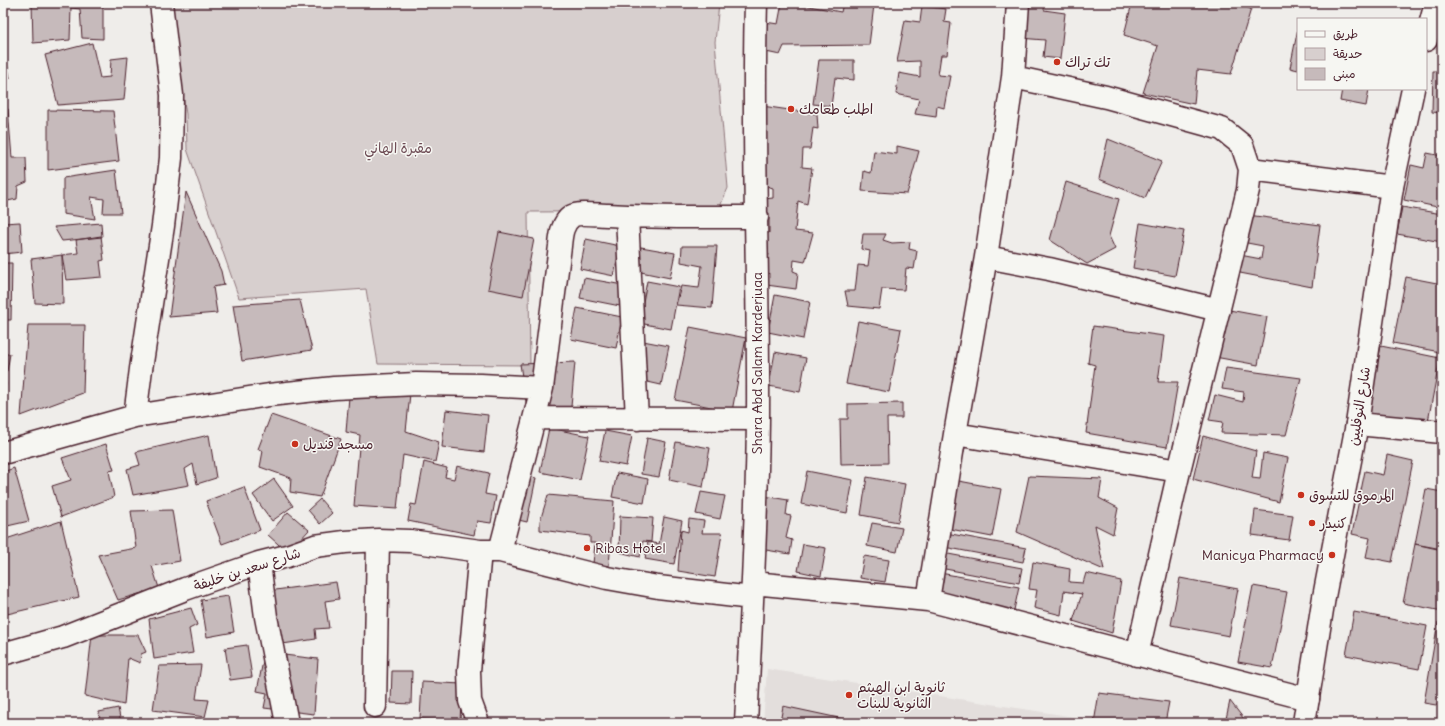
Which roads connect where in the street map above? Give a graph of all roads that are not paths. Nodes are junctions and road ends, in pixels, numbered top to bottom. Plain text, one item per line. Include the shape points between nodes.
1 (161, 3) edge
2 (756, 3) edge
3 (1018, 3) edge
4 (1436, 3) edge
5 (1427, 36) edge
6 (1013, 77) junction
7 (1413, 90) edge
8 (1250, 169) junction
9 (1392, 187) junction
10 (627, 216) junction
11 (757, 217) junction
12 (986, 257) junction
13 (1219, 310) junction
14 (542, 388) junction
15 (135, 416) junction
16 (535, 418) junction
17 (637, 419) junction
18 (758, 419) junction
19 (1357, 424) junction
20 (1442, 432) edge
21 (955, 434) junction
22 (3, 453) edge
23 (1179, 471) junction
24 (378, 540) junction
25 (490, 551) junction
26 (259, 563) junction
27 (753, 591) junction
28 (928, 600) junction
29 (3, 654) edge
30 (1137, 655) junction
31 (1308, 699) junction
32 (375, 706) dead end
33 (287, 723) edge
34 (478, 723) edge
35 (746, 723) edge
36 (1304, 723) edge

1 - 15 street via 172,95 171,158 164,226
2 - 11 street, Shara Abd Salam Karderjuaa
3 - 6 street
4 - 5 street
6 - 8 street via 1106,97 1222,129 1242,145
6 - 12 street
7 - 9 street, شارع النوفليين
8 - 9 street
8 - 13 street via 1248,190
9 - 19 street, شارع النوفليين
10 - 11 street
10 - 14 street via 573,215 563,228
10 - 17 street
11 - 18 street, Shara Abd Salam Karderjuaa
12 - 13 street via 1049,269
12 - 21 street
13 - 23 street
14 - 15 street via 378,386 269,395
14 - 16 street
15 - 22 street
16 - 17 street
16 - 25 street
17 - 18 street
18 - 27 street, Shara Abd Salam Karderjuaa
19 - 20 street
19 - 31 street, شارع النوفليين via 1324,597
21 - 23 street
21 - 28 street
23 - 30 street
24 - 25 street, شارع سعد بن خليفة
24 - 26 street, شارع سعد بن خليفة via 315,546
24 - 32 street
25 - 27 street, شارع سعد بن خليفة via 658,587
25 - 34 street via 469,671 470,702
26 - 29 street, شارع سعد بن خليفة via 63,637
26 - 33 street via 266,617
27 - 28 street, شارع سعد بن خليفة
27 - 35 street, Shara Abd Salam Karderjuaa
28 - 30 street, شارع سعد بن خليفة
30 - 31 street, شارع سعد بن خليفة
31 - 36 street, شارع النوفليين

